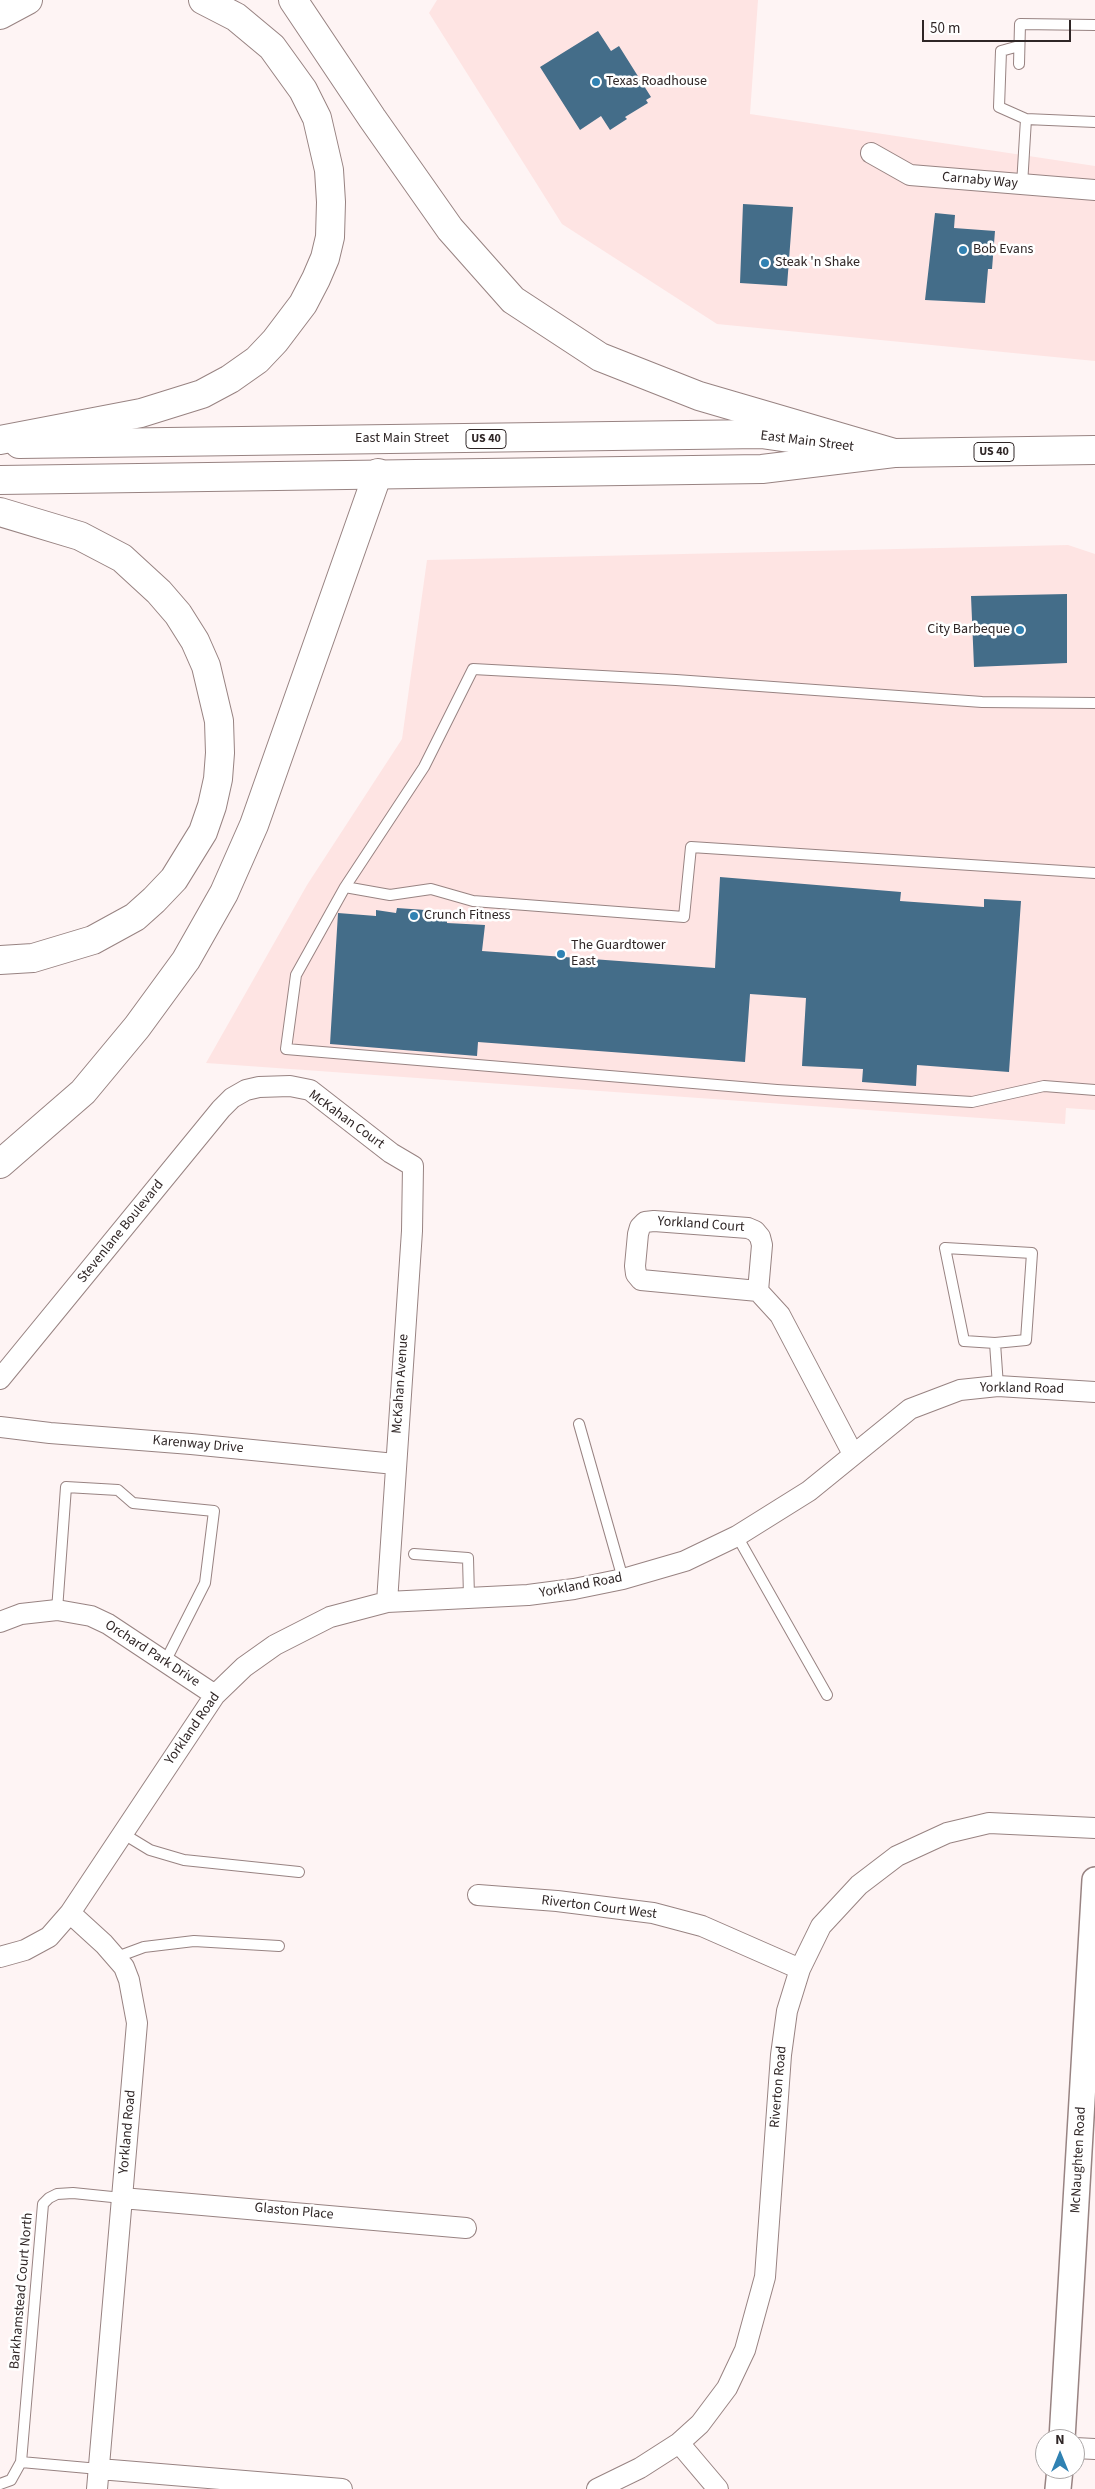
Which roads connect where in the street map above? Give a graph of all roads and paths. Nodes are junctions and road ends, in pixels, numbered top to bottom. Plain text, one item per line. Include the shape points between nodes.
1 (28, 0) edge
2 (203, 0) edge
3 (293, 0) edge
4 (0, 15) edge
5 (1095, 25) edge
6 (1019, 46) junction
7 (1019, 64) dead end
8 (1026, 119) junction
9 (1095, 122) edge
10 (871, 152) dead end
11 (1022, 185) junction
12 (1095, 190) edge
13 (0, 440) edge
14 (0, 444) edge
15 (1095, 450) edge
16 (894, 453) junction
17 (378, 473) junction
18 (0, 480) edge
19 (0, 512) edge
20 (1095, 703) edge
21 (1095, 873) edge
22 (345, 887) junction
23 (0, 960) edge
24 (246, 1090) joint
25 (1095, 1090) edge
26 (0, 1164) edge
27 (413, 1166) joint
28 (758, 1291) junction
29 (995, 1343) junction
30 (0, 1379) edge
31 (998, 1386) junction
32 (1095, 1392) edge
33 (579, 1424) dead end
34 (0, 1426) edge
35 (853, 1454) junction
36 (395, 1464) junction
37 (737, 1536) junction
38 (414, 1554) dead end
39 (623, 1579) junction
40 (469, 1597) junction
41 (388, 1602) junction
42 (57, 1610) junction
43 (0, 1622) edge
44 (165, 1662) junction
45 (215, 1695) junction
46 (827, 1695) dead end
47 (1095, 1828) edge
48 (122, 1833) junction
49 (299, 1872) dead end
50 (1095, 1880) edge
51 (478, 1895) dead end
52 (70, 1913) junction
53 (279, 1946) dead end
54 (0, 1957) edge
55 (117, 1957) junction
56 (800, 1969) junction
57 (1088, 2120) edge
58 (122, 2198) junction
59 (466, 2228) dead end
60 (1063, 2429) edge
61 (679, 2443) junction
62 (21, 2462) junction
63 (99, 2469) junction
64 (0, 2484) edge
65 (97, 2489) edge
66 (342, 2489) edge
67 (597, 2489) edge
68 (718, 2489) edge

1 - 4 main road
2 - 13 main road via 236,18 272,47 304,90 318,118 325,144 332,202 330,237 316,279 303,304 275,342 257,360 202,394 141,413
3 - 16 main road via 450,229 513,300 609,361 699,396
5 - 6 lane via 1020,24
6 - 7 lane
6 - 8 lane via 1001,51 999,106
8 - 9 lane
8 - 11 lane
10 - 11 street, Carnaby Way via 910,175
11 - 12 street, Carnaby Way
14 - 16 main road, East Main Street / US 40 via 761,434
15 - 16 main road, East Main Street / US 40
16 - 17 main road, East Main Street / US 40 via 762,469
17 - 18 main road, East Main Street / US 40
17 - 26 main road via 254,825 224,893 186,960 137,1027 83,1092
19 - 23 main road via 80,536 122,558 159,592 178,614 206,666 219,721 220,753 218,779 203,832 174,879 154,900 135,917 92,940 33,958
20 - 22 lane via 982,702 473,670 424,767
21 - 22 lane via 691,847 684,917 473,901 431,888 390,896
22 - 25 lane via 296,975 286,1049 767,1090 972,1102 1044,1086
24 - 27 street, McKahan Court via 272,1086 310,1090 390,1153
24 - 30 street, Stevenlane Boulevard via 221,1109
27 - 36 street, McKahan Avenue via 412,1231
28 - 28 street, Yorkland Court via 641,1280 634,1266 640,1227 645,1222 654,1221 755,1231 762,1245
28 - 35 street via 780,1316
29 - 29 lane via 964,1341 945,1248 1032,1253 1026,1340
29 - 31 lane
31 - 32 street, Yorkland Road
31 - 35 street, Yorkland Road via 960,1390 910,1410
33 - 39 lane
34 - 36 street, Karenway Drive
35 - 37 street, Yorkland Road via 808,1491
36 - 41 street, McKahan Avenue
37 - 39 street, Yorkland Road via 685,1561
37 - 46 lane
38 - 40 lane via 468,1558
39 - 40 street, Yorkland Road via 528,1596
40 - 41 street, Yorkland Road
41 - 45 street, Yorkland Road via 330,1617 275,1645 244,1667
42 - 43 street, Orchard Park Drive via 22,1614
42 - 44 street, Orchard Park Drive via 83,1614 108,1624
42 - 44 lane via 66,1486 118,1490 133,1503 214,1511 205,1583
44 - 45 street, Orchard Park Drive
45 - 48 street, Yorkland Road
47 - 56 street, Riverton Road via 989,1823 947,1833 897,1856 859,1885 821,1926
48 - 49 lane via 150,1850 184,1860
48 - 52 street, Yorkland Road
50 - 57 street, McNaughten Road
51 - 56 street, Riverton Court West via 653,1913 702,1926
52 - 54 street via 49,1937 25,1950
52 - 55 street, Yorkland Road
53 - 55 lane via 194,1941 144,1947
55 - 58 street, Yorkland Road via 129,1980 137,2023
56 - 61 street, Riverton Road via 787,2012 781,2055 765,2277 745,2350 727,2388 700,2424
57 - 60 street, McNaughten Road
58 - 59 street, Glaston Place
58 - 62 lane, Barkhamstead Court North via 65,2194 49,2198 43,2204
58 - 63 street, Yorkland Road
61 - 67 street, Riverton Road via 640,2468
61 - 68 street
62 - 63 lane
62 - 64 lane via 11,2480
63 - 65 street, Yorkland Road
63 - 66 street

